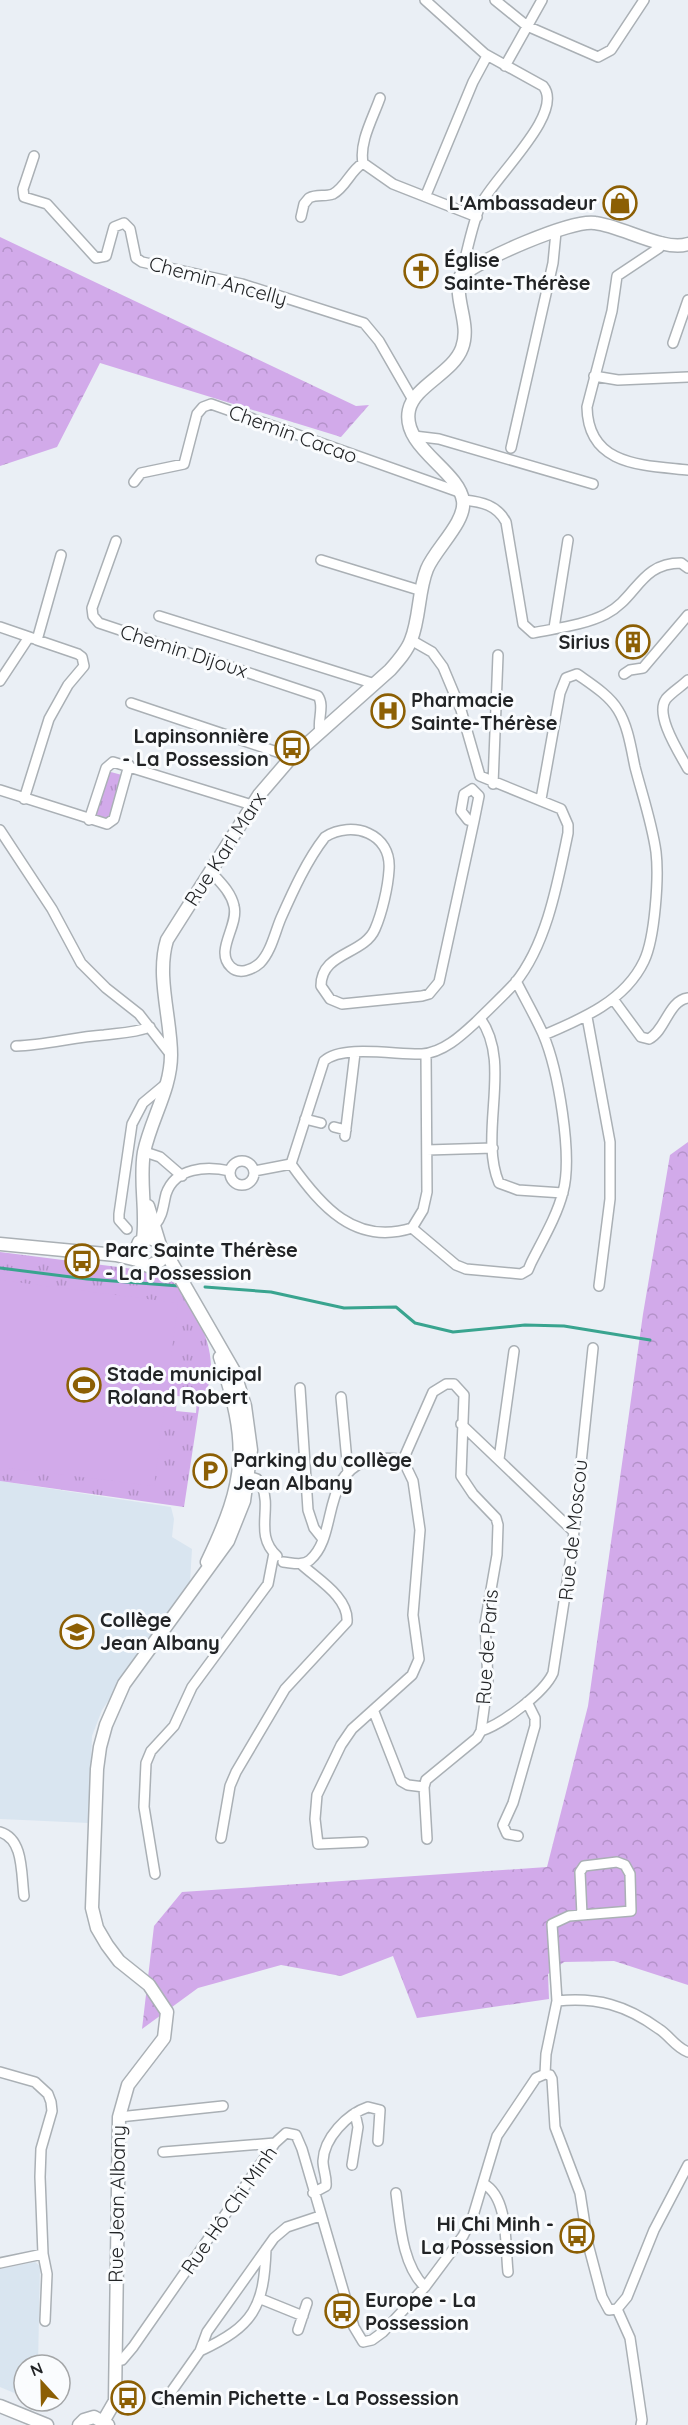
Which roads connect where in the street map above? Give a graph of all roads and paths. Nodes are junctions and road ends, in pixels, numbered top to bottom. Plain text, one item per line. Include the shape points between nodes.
1 (425, 0) edge
2 (495, 0) edge
3 (542, 0) edge
4 (644, 0) edge
5 (527, 26) junction
6 (487, 56) junction
7 (505, 66) junction
8 (380, 98) dead end
9 (34, 156) dead end
10 (363, 163) junction
11 (426, 195) junction
12 (302, 217) dead end
13 (477, 217) junction
14 (556, 232) junction
15 (662, 243) junction
16 (688, 244) edge
17 (460, 277) junction
18 (688, 300) edge
19 (673, 343) dead end
20 (594, 376) junction
21 (688, 376) edge
22 (414, 400) junction
23 (414, 436) junction
24 (510, 448) dead end
25 (688, 470) edge
26 (134, 482) dead end
27 (593, 484) dead end
28 (461, 496) junction
29 (568, 540) dead end
30 (116, 541) dead end
31 (61, 555) dead end
32 (321, 560) dead end
33 (688, 568) edge
34 (422, 591) junction
35 (688, 615) edge
36 (159, 616) dead end
37 (0, 627) edge
38 (554, 628) junction
39 (33, 638) junction
40 (411, 640) junction
41 (498, 655) dead end
42 (624, 674) dead end
43 (688, 680) edge
44 (0, 681) edge
45 (375, 684) junction
46 (131, 703) dead end
47 (320, 732) junction
48 (289, 759) junction
49 (129, 765) junction
50 (688, 769) edge
51 (493, 784) junction
52 (0, 790) edge
53 (24, 799) junction
54 (541, 799) junction
55 (252, 805) junction
56 (89, 819) junction
57 (474, 821) junction
58 (0, 830) edge
59 (211, 872) junction
60 (516, 981) junction
61 (688, 998) edge
62 (613, 999) junction
63 (587, 1017) junction
64 (480, 1018) junction
65 (150, 1027) junction
66 (544, 1035) junction
67 (16, 1046) dead end
68 (355, 1053) junction
69 (426, 1054) junction
70 (171, 1055) junction
71 (167, 1083) junction
72 (305, 1119) junction
73 (321, 1123) dead end
74 (334, 1127) dead end
75 (493, 1148) junction
76 (427, 1150) junction
77 (145, 1152) junction
78 (291, 1164) junction
79 (230, 1171) junction
80 (254, 1172) junction
81 (182, 1176) junction
82 (563, 1193) junction
83 (143, 1196) junction
84 (155, 1225) junction
85 (412, 1228) junction
86 (127, 1229) dead end
87 (1, 1244) edge
88 (138, 1249) junction
89 (161, 1252) junction
90 (599, 1286) dead end
91 (593, 1348) dead end
92 (514, 1351) dead end
93 (300, 1388) dead end
94 (341, 1397) dead end
95 (461, 1424) junction
96 (499, 1459) junction
97 (403, 1460) junction
98 (348, 1472) junction
99 (244, 1475) junction
100 (572, 1530) junction
101 (322, 1538) junction
102 (274, 1553) junction
103 (284, 1562) junction
104 (301, 1564) junction
105 (268, 1584) junction
106 (527, 1702) junction
107 (374, 1712) junction
108 (481, 1731) junction
109 (424, 1787) junction
110 (0, 1832) edge
111 (518, 1836) dead end
112 (221, 1838) dead end
113 (427, 1839) dead end
114 (363, 1842) dead end
115 (155, 1874) dead end
116 (24, 1896) dead end
117 (582, 1915) junction
118 (557, 2001) junction
119 (688, 2052) edge
120 (0, 2072) edge
121 (545, 2074) junction
122 (223, 2106) dead end
123 (355, 2114) junction
124 (119, 2117) junction
125 (378, 2141) dead end
126 (275, 2143) junction
127 (163, 2152) dead end
128 (352, 2164) dead end
129 (688, 2164) edge
130 (484, 2184) junction
131 (314, 2193) junction
132 (396, 2193) dead end
133 (320, 2216) junction
134 (266, 2249) junction
135 (43, 2254) junction
136 (0, 2263) edge
137 (508, 2272) dead end
138 (425, 2287) junction
139 (261, 2299) junction
140 (307, 2303) dead end
141 (617, 2309) junction
142 (303, 2316) junction
143 (45, 2321) dead end
144 (298, 2330) dead end
145 (200, 2351) junction
146 (115, 2361) junction
147 (164, 2402) dead end
148 (0, 2406) edge
149 (106, 2423) edge
150 (47, 2425) edge
151 (79, 2425) edge
152 (641, 2425) edge

1 - 6 street
2 - 5 street
3 - 5 street
4 - 5 street via 604,56 592,55
5 - 7 street
6 - 7 street
6 - 11 street
7 - 13 street via 543,86 549,101 530,140 492,184
8 - 10 street via 364,141
9 - 22 street, Chemin Ancelly via 24,197 47,204 96,258 106,256 114,227 124,223 130,229 133,251 142,262 242,284 364,323
10 - 11 street via 393,184
10 - 12 street via 332,194 309,198
11 - 13 street
13 - 17 street
14 - 15 main road via 594,222
14 - 17 main road via 483,261
14 - 24 street via 553,263
15 - 16 main road
15 - 20 street via 659,249 617,276
17 - 22 main road via 458,303 465,330 461,350 455,361
18 - 19 street
20 - 21 street via 618,380
20 - 25 street via 586,407 589,431 595,442 631,463
22 - 23 main road via 409,410
23 - 27 street via 439,439
23 - 28 main road
26 - 28 street, Chemin Cacao via 141,473 184,464 198,414 211,404
28 - 34 main road, Rue Karl Marx via 456,525 426,569
28 - 38 street via 488,505 500,512 506,522 523,624 533,633
29 - 38 street
30 - 47 street, Chemin Dijoux via 92,608 99,623 318,696
31 - 39 street
32 - 34 street
33 - 38 street via 681,563 661,565 607,614
34 - 40 main road, Rue Karl Marx
35 - 42 street via 643,668
36 - 45 street
37 - 39 street
39 - 44 street
39 - 53 street via 82,657 84,666 49,718
40 - 45 main road, Rue Karl Marx
40 - 51 street via 438,659 461,710 476,771
41 - 51 street
43 - 50 street via 666,699 663,707 666,726
45 - 47 main road, Rue Karl Marx
46 - 48 street
47 - 48 main road, Rue Karl Marx
48 - 55 main road, Rue Karl Marx
49 - 55 street
49 - 56 street via 113,762 105,768
49 - 56 street via 111,822 103,824
51 - 54 street
52 - 53 street
53 - 56 street
54 - 60 street via 561,809 568,833 541,937
54 - 62 street via 560,693 566,678 577,674 611,701 623,721 656,852 652,933 644,960
55 - 59 main road, Rue Karl Marx
57 - 57 street via 463,817 461,811 467,790 479,796
57 - 59 street via 439,982 422,996 342,1004 330,999 321,986 324,971 332,962 359,946 375,929 390,869 382,844 373,834 345,828 324,837 266,955 254,968 243,972 228,964 225,947 234,921 234,904
58 - 65 street via 52,909 81,963
59 - 70 main road, Rue Karl Marx via 173,928 163,953
60 - 64 street
60 - 66 street
61 - 62 street via 675,1004 650,1040 641,1037
62 - 63 street
63 - 66 street
63 - 90 street via 610,1142 610,1199
64 - 69 street via 454,1041
64 - 75 street via 488,1028 494,1050
65 - 67 street via 119,1035
65 - 70 street
66 - 82 street via 566,1143
68 - 69 street
68 - 72 street via 337,1053 324,1061
68 - 74 street via 346,1133
69 - 76 street
70 - 71 main road
71 - 77 main road
71 - 86 street via 143,1103 132,1124 119,1214
72 - 73 street
72 - 78 street
75 - 76 street
75 - 82 street via 499,1183 518,1190
76 - 85 street via 423,1210
77 - 81 street via 160,1157
77 - 83 main road
78 - 80 street
78 - 85 street via 339,1218 362,1230 382,1234
79 - 80 street via 236,1163 245,1161
79 - 80 street via 239,1184 250,1182
79 - 81 street via 207,1167
81 - 84 street via 169,1187
82 - 85 street via 528,1270 521,1274 466,1269
83 - 84 main road
83 - 88 main road
84 - 89 main road
87 - 88 main road via 116,1256
88 - 89 main road via 150,1238
88 - 89 main road via 148,1266
89 - 99 main road, Rue Jean Albany via 211,1331 240,1428
91 - 100 street, Rue de Moscou
92 - 96 street
93 - 101 street via 308,1510
94 - 98 street
95 - 96 street
95 - 97 street, Rue de Paris via 464,1395 454,1384 438,1387
95 - 108 street, Rue de Paris via 460,1468 464,1484 493,1514 498,1525 484,1624 488,1680
96 - 100 street
97 - 98 street via 368,1461
97 - 107 street via 413,1481 420,1530 413,1616 419,1659 412,1676
98 - 101 street via 339,1485
99 - 102 street via 257,1479 264,1491 263,1530
99 - 124 main road, Rue Jean Albany via 196,1587 124,1684 106,1725 97,1769 91,1884 97,1928 119,1961 149,1985 167,2012 164,2038 128,2085
100 - 106 street, Rue de Moscou via 553,1673
101 - 104 street via 312,1559
102 - 103 street
102 - 105 street
103 - 104 street
103 - 105 street
104 - 112 street via 341,1600 348,1613 347,1622 285,1689 236,1772
105 - 115 street via 192,1687 174,1726 151,1751 146,1763 144,1807
106 - 108 street, Rue de Moscou
106 - 111 street via 535,1726 503,1825 507,1834
107 - 109 street via 401,1781
107 - 114 street via 352,1729 341,1745 315,1807 318,1844
108 - 109 street, Rue de Paris via 430,1775
109 - 113 street
110 - 116 street via 10,1835 17,1845
117 - 117 street via 631,1911 630,1874 625,1865 617,1862 584,1866 580,1872
117 - 118 street via 558,1919 552,1924
118 - 119 street via 605,2001 658,2028
118 - 121 street
120 - 135 street via 35,2082 51,2102 41,2149
121 - 130 street, Rue Hô Chi Minh via 536,2078 497,2136
121 - 141 street via 550,2075 553,2084 555,2127 580,2193 602,2297 609,2310
122 - 124 street
123 - 125 street via 368,2107 380,2110
123 - 128 street via 358,2127
123 - 131 street via 340,2126 329,2143 323,2159 326,2186
124 - 146 main road, Rue Jean Albany
126 - 127 street
126 - 131 street, Rue Hô Chi Minh via 286,2133 296,2134
126 - 146 street, Rue Hô Chi Minh via 133,2347 122,2360
129 - 141 street via 654,2230 627,2297
130 - 137 street via 494,2190 501,2209
130 - 138 street, Rue Hô Chi Minh via 463,2236
131 - 133 street, Rue Hô Chi Minh
132 - 138 street via 410,2263
133 - 134 street via 280,2232
133 - 138 street, Rue Hô Chi Minh via 354,2327 363,2342 377,2337
134 - 139 street
134 - 145 street via 207,2332
135 - 136 street
135 - 143 street via 47,2274
139 - 142 street
139 - 145 street via 237,2330
140 - 142 street
141 - 152 street via 630,2338
142 - 144 street
145 - 147 street
146 - 149 main road, Rue Jean Albany via 115,2401
148 - 150 main road
149 - 151 main road via 89,2418

